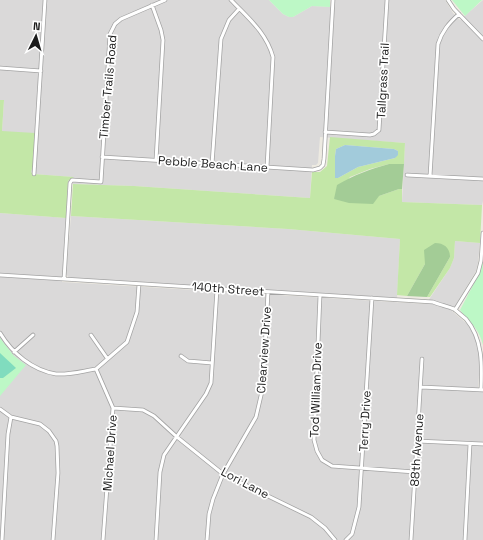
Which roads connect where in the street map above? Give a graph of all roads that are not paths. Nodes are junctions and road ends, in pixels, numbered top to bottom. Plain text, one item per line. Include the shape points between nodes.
1 (45, 0) edge
2 (164, 0) edge
3 (231, 0) edge
4 (333, 0) edge
5 (387, 0) edge
6 (448, 0) edge
7 (152, 5) junction
8 (239, 8) junction
9 (459, 14) junction
10 (483, 39) edge
11 (0, 68) edge
12 (41, 71) junction
13 (325, 132) junction
14 (102, 157) junction
15 (156, 160) junction
16 (212, 164) junction
17 (267, 167) junction
18 (34, 174) dead end
19 (407, 175) dead end
20 (430, 176) junction
21 (483, 179) edge
22 (483, 233) edge
23 (0, 276) edge
24 (64, 279) junction
25 (139, 284) junction
26 (217, 289) junction
27 (268, 292) junction
28 (320, 295) junction
29 (372, 298) junction
30 (455, 310) junction
31 (0, 332) edge
32 (33, 334) dead end
33 (91, 335) dead end
34 (14, 352) junction
35 (181, 356) dead end
36 (108, 358) junction
37 (422, 359) dead end
38 (212, 363) junction
39 (96, 369) junction
40 (421, 387) junction
41 (482, 390) edge
42 (113, 408) junction
43 (0, 410) edge
44 (11, 418) junction
45 (177, 438) junction
46 (417, 441) junction
47 (470, 444) junction
48 (483, 444) edge
49 (362, 469) junction
50 (415, 472) junction
51 (223, 474) junction
52 (2, 540) edge
53 (53, 540) edge
54 (103, 540) edge
55 (156, 540) edge
56 (207, 540) edge
57 (335, 540) edge
58 (346, 540) edge
59 (411, 540) edge
60 (465, 540) edge

1 - 12 street
2 - 7 street, Timber Trails Road
3 - 8 street
4 - 13 street
5 - 13 street, Tallgrass Trail via 379,130 370,135
6 - 9 street
7 - 14 street, Timber Trails Road via 121,19 110,34
7 - 15 street via 163,40
8 - 16 street via 229,20 221,39
8 - 17 street via 262,32 272,57
9 - 10 street
9 - 20 street via 448,24 438,44
11 - 12 street
12 - 18 street
13 - 17 street, Pebble Beach Lane via 322,167 313,170
14 - 15 street, Pebble Beach Lane
14 - 24 street, Timber Trails Road via 101,182 72,180 70,183
15 - 16 street, Pebble Beach Lane
16 - 17 street, Pebble Beach Lane
19 - 20 street
20 - 21 street
22 - 30 street via 478,272
23 - 24 street, 140th Street
24 - 25 street, 140th Street
25 - 26 street, 140th Street
25 - 36 street via 136,320 127,342
26 - 27 street, 140th Street
26 - 38 street
27 - 28 street, 140th Street
27 - 51 street, Clearview Drive via 260,401 256,417
28 - 29 street, 140th Street
28 - 49 street, Tod William Drive via 314,440 322,460 332,466
29 - 30 street, 140th Street via 433,302
29 - 49 street, Terry Drive
30 - 41 street via 469,322 479,340 483,356
31 - 34 street
32 - 34 street
33 - 36 street
34 - 39 street via 41,370 56,374
35 - 38 street via 188,361
36 - 39 street
37 - 40 street, 88th Avenue
38 - 45 street via 211,383 206,394
39 - 42 street, Michael Drive
40 - 41 street
40 - 46 street, 88th Avenue
42 - 45 street, Lori Lane via 143,410 154,416
42 - 54 street, Michael Drive
43 - 44 street
44 - 52 street
44 - 53 street via 40,424 56,441 58,473
45 - 51 street, Lori Lane
45 - 55 street via 164,456 160,472
46 - 47 street
46 - 50 street, 88th Avenue
47 - 48 street
47 - 60 street
49 - 50 street, Tod William Drive
49 - 58 street, Terry Drive via 359,507 352,534
50 - 59 street, 88th Avenue
51 - 56 street, Clearview Drive via 208,514
51 - 57 street, Lori Lane via 311,517

